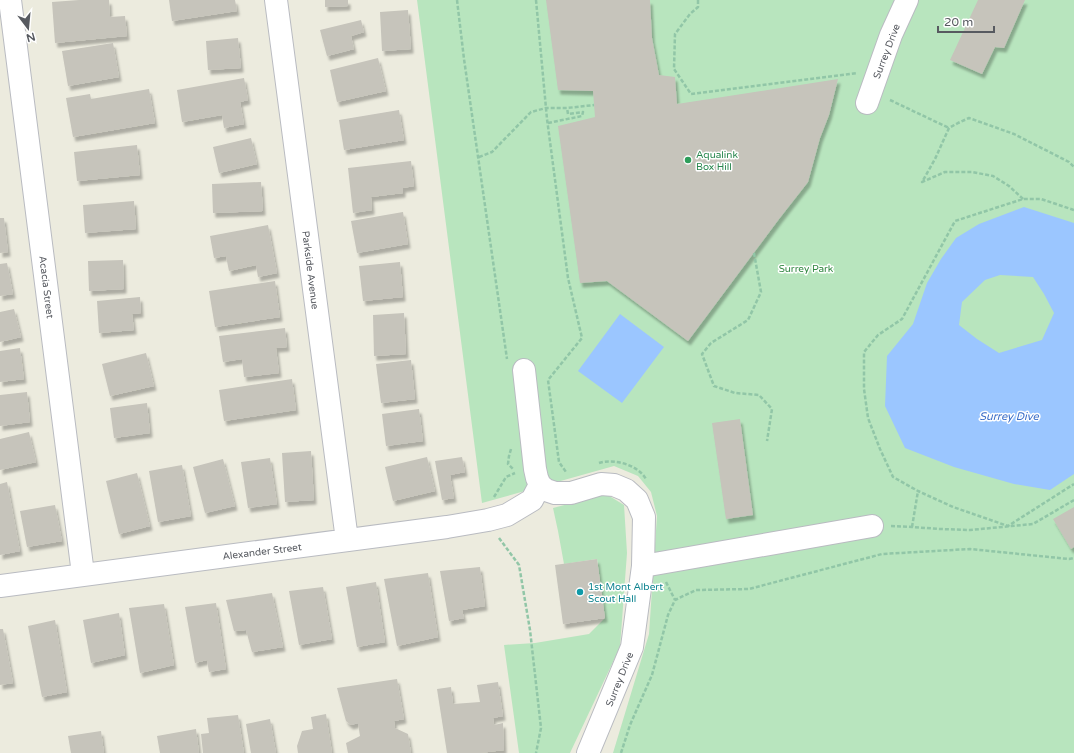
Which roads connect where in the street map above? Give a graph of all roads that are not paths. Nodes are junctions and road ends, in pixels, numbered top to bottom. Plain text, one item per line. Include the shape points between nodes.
1 (10, 0) edge
2 (276, 0) edge
3 (907, 0) edge
4 (869, 97) road end
5 (524, 370) dead end
6 (548, 489) junction
7 (872, 526) road end
8 (347, 540) junction
9 (652, 565) junction
10 (83, 574) junction
11 (0, 586) edge
12 (588, 753) edge

1 - 10 street, Acacia Street
2 - 8 street, Parkside Avenue
3 - 4 street, Surrey Drive via 891,35
5 - 6 street via 526,468
6 - 8 street, Alexander Street via 508,515 447,527
6 - 9 street, Surrey Drive via 571,493 601,484 614,485 626,490 637,500 644,517
7 - 9 street
8 - 10 street, Alexander Street
9 - 12 street, Surrey Drive via 632,647
10 - 11 street, Alexander Street

